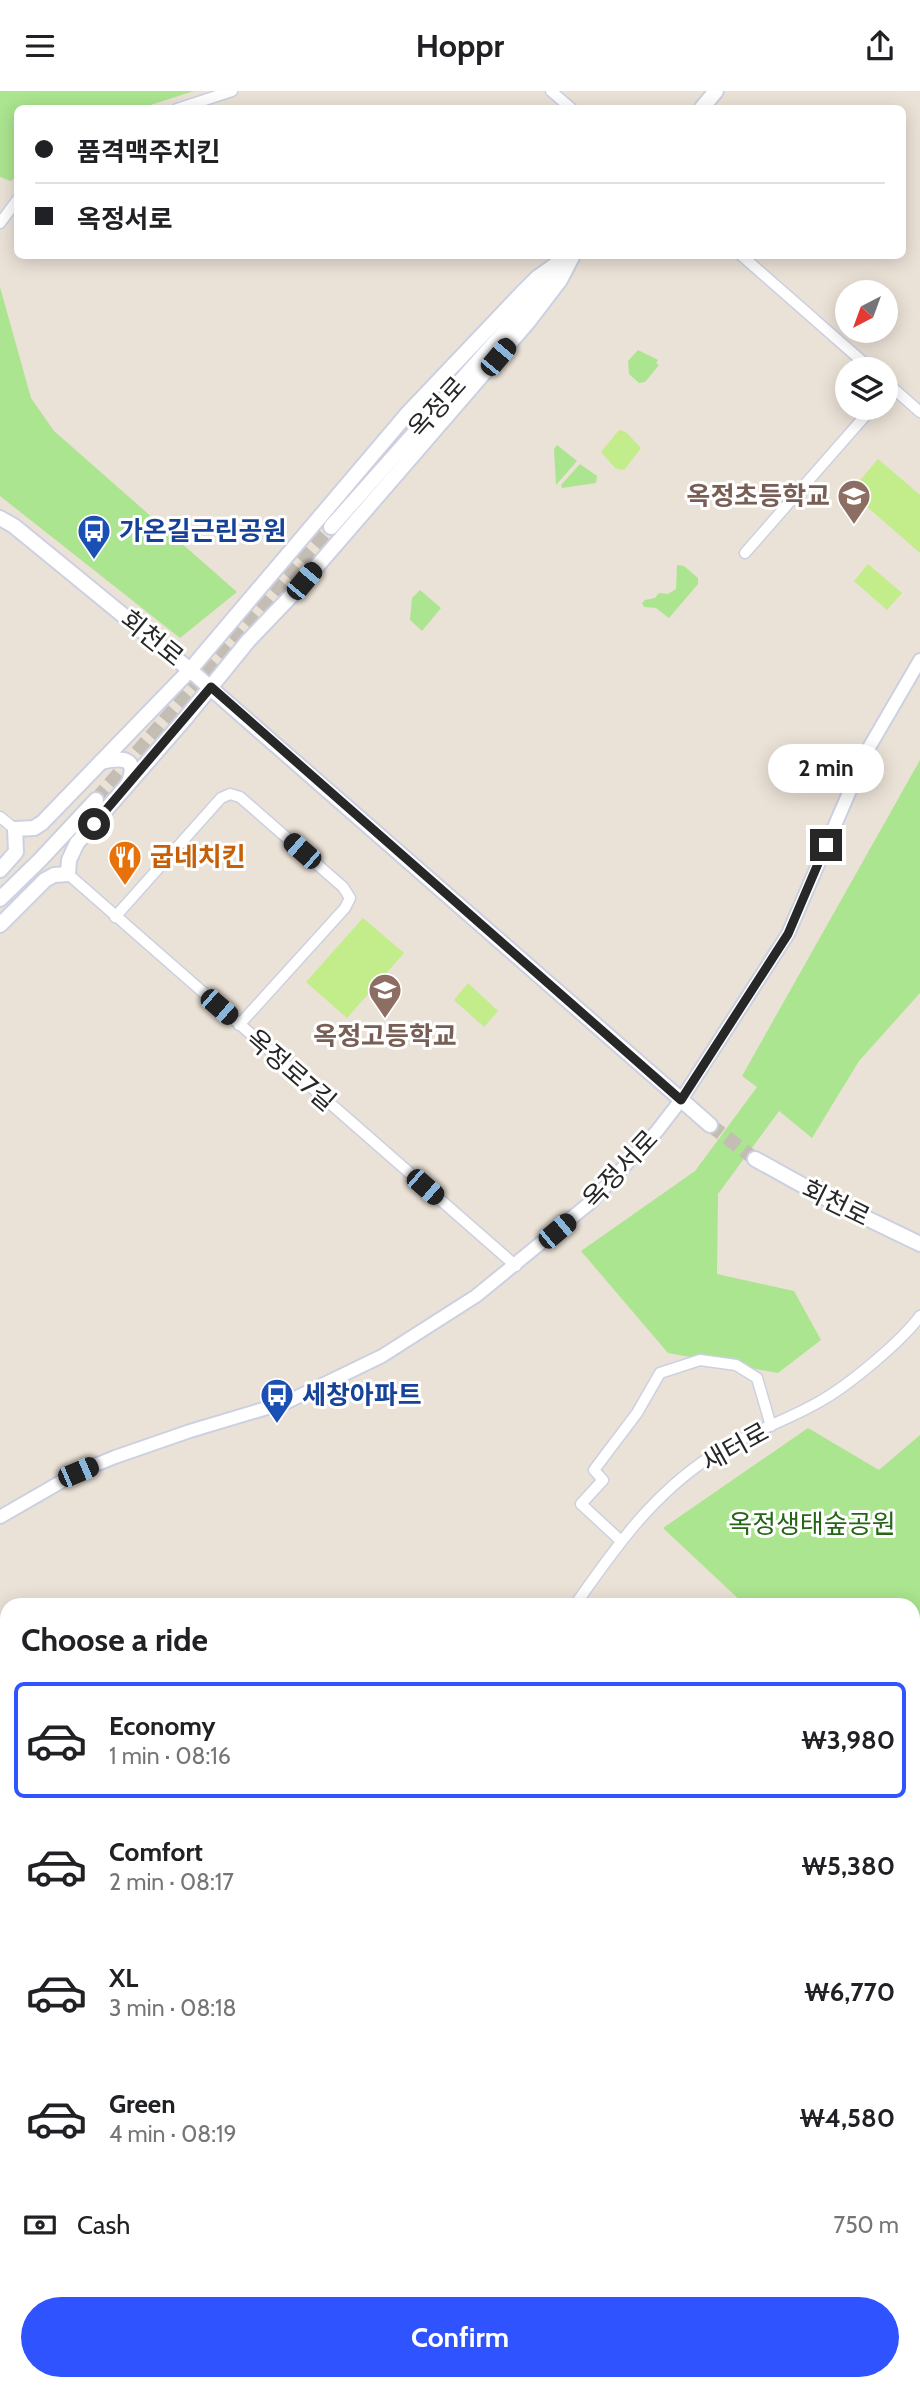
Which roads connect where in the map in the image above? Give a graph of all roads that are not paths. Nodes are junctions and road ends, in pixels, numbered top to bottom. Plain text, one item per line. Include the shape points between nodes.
1 (232, 91) edge
2 (551, 91) edge
3 (716, 91) edge
4 (189, 105) edge
5 (567, 105) edge
6 (704, 105) edge
7 (14, 204) edge
8 (0, 223) edge
9 (565, 259) edge
10 (567, 259) edge
11 (569, 259) edge
12 (746, 259) edge
13 (856, 357) edge
14 (898, 395) edge
15 (920, 412) edge
16 (861, 420) edge
17 (0, 519) edge
18 (331, 527) tunnel mouth
19 (292, 550) junction
20 (745, 553) dead end
21 (315, 568) junction
22 (920, 660) edge
23 (190, 670) junction
24 (211, 687) junction
25 (99, 762) junction
26 (127, 785) junction
27 (96, 800) tunnel mouth
28 (0, 817) edge
29 (43, 823) junction
30 (15, 829) junction
31 (77, 843) junction
32 (15, 855) junction
33 (0, 870) edge
34 (68, 874) junction
35 (45, 880) junction
36 (0, 899) edge
37 (115, 917) junction
38 (0, 925) edge
39 (239, 1025) junction
40 (681, 1100) junction
41 (709, 1125) tunnel mouth
42 (755, 1159) tunnel mouth
43 (920, 1244) edge
44 (516, 1266) junction
45 (920, 1316) edge
46 (772, 1426) junction
47 (0, 1517) edge
48 (621, 1541) junction
49 (580, 1598) edge

1 - 4 street
2 - 5 street
3 - 6 main road
7 - 8 street
9 - 19 main road via 537,278 408,413
10 - 18 main road, 옥정로
11 - 21 main road via 560,280 528,322
12 - 13 street
14 - 15 street
16 - 20 street
17 - 23 main road, 회천로
19 - 21 main road via 292,562 298,568
19 - 23 main road
21 - 24 main road
22 - 40 street, 옥정서로 via 867,751 788,934
23 - 24 main road, 회천로
23 - 25 main road
24 - 26 main road
24 - 40 main road, 회천로
25 - 26 main road via 127,761 132,773
25 - 29 main road
26 - 31 main road
27 - 36 main road
28 - 30 street
29 - 30 main road
29 - 32 main road
30 - 32 main road
31 - 34 main road
31 - 35 main road
32 - 33 main road
34 - 35 main road
34 - 37 street, 옥정로7길
35 - 38 main road
37 - 39 street, 옥정로7길
37 - 39 street via 226,795 240,797 350,898
39 - 44 street, 옥정로7길
40 - 41 main road, 회천로
40 - 44 street, 옥정서로 via 591,1202
42 - 43 main road, 회천로
44 - 47 street, 옥정서로 via 382,1356 327,1384 287,1402 78,1472
45 - 46 street, 새터로 via 870,1365 824,1399
46 - 48 street, 새터로 via 712,1456 676,1483
46 - 48 street via 757,1378 736,1365 700,1360 660,1373 594,1470 603,1480 581,1504
48 - 49 street, 새터로

